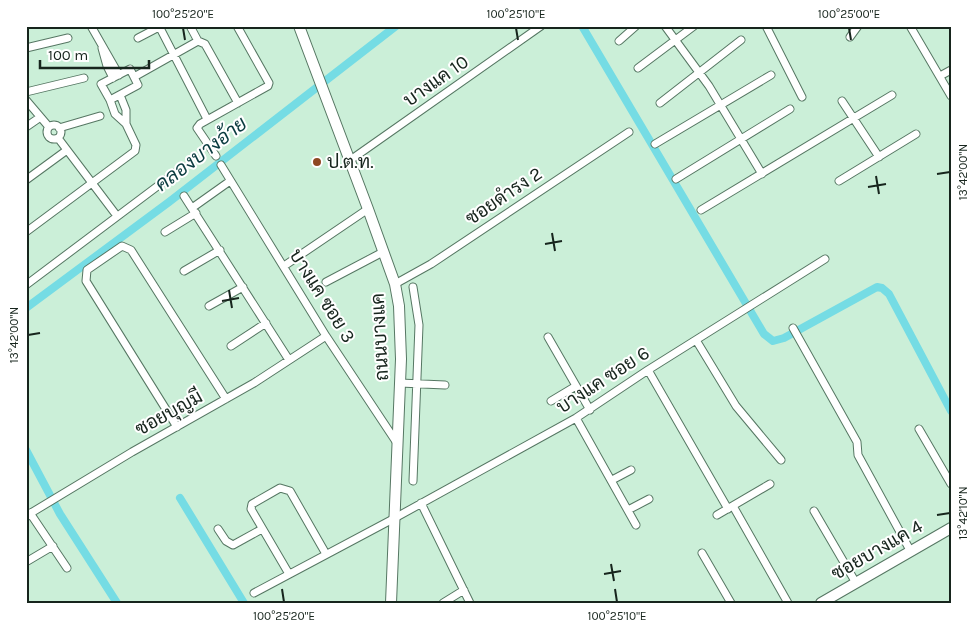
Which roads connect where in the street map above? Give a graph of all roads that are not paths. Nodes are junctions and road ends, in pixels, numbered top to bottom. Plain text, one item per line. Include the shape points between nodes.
1 (91, 26) edge
2 (190, 26) edge
3 (237, 26) edge
4 (299, 26) edge
5 (541, 26) edge
6 (636, 26) edge
7 (665, 26) edge
8 (694, 26) edge
9 (766, 26) edge
10 (858, 26) edge
11 (910, 26) edge
12 (159, 27) edge
13 (850, 37) dead end
14 (68, 38) dead end
15 (138, 38) dead end
16 (741, 40) dead end
17 (619, 41) dead end
18 (676, 41) junction
19 (198, 42) junction
20 (26, 48) edge
21 (175, 56) junction
22 (638, 68) dead end
23 (951, 70) edge
24 (698, 72) junction
25 (771, 75) dead end
26 (116, 76) junction
27 (940, 76) junction
28 (134, 77) junction
29 (84, 78) dead end
30 (26, 92) edge
31 (120, 95) junction
32 (892, 95) dead end
33 (802, 96) dead end
34 (951, 96) edge
35 (26, 100) edge
36 (110, 100) junction
37 (842, 101) dead end
38 (238, 103) junction
39 (660, 103) dead end
40 (720, 105) junction
41 (790, 109) dead end
42 (100, 116) dead end
43 (40, 118) junction
44 (853, 118) junction
45 (207, 119) junction
46 (126, 124) junction
47 (26, 127) edge
48 (49, 128) junction
49 (60, 128) junction
50 (629, 132) dead end
51 (916, 134) dead end
52 (58, 138) junction
53 (741, 139) junction
54 (655, 144) dead end
55 (66, 150) junction
56 (216, 156) dead end
57 (879, 157) junction
58 (349, 161) junction
59 (221, 165) dead end
60 (183, 167) dead end
61 (762, 174) junction
62 (676, 179) dead end
63 (26, 180) edge
64 (230, 181) junction
65 (839, 181) dead end
66 (91, 182) junction
67 (184, 196) dead end
68 (368, 209) junction
69 (194, 210) junction
70 (701, 210) dead end
71 (117, 216) junction
72 (26, 232) edge
73 (165, 232) dead end
74 (220, 250) junction
75 (383, 252) junction
76 (825, 259) dead end
77 (284, 266) junction
78 (184, 271) dead end
79 (326, 282) dead end
80 (395, 284) junction
81 (26, 285) edge
82 (243, 287) junction
83 (413, 287) dead end
84 (209, 306) dead end
85 (266, 323) junction
86 (793, 328) dead end
87 (326, 336) junction
88 (548, 337) dead end
89 (696, 340) junction
90 (231, 346) dead end
91 (289, 360) junction
92 (648, 370) junction
93 (598, 382) dead end
94 (400, 383) junction
95 (418, 384) junction
96 (445, 385) dead end
97 (576, 386) junction
98 (581, 394) junction
99 (226, 399) junction
100 (551, 401) dead end
101 (590, 410) junction
102 (576, 418) junction
103 (178, 426) junction
104 (919, 429) dead end
105 (397, 443) junction
106 (781, 460) dead end
107 (631, 470) dead end
108 (413, 480) dead end
109 (612, 480) junction
110 (770, 484) dead end
111 (951, 484) edge
112 (649, 499) dead end
113 (421, 503) junction
114 (731, 507) junction
115 (628, 510) junction
116 (814, 511) dead end
117 (28, 515) edge
118 (717, 515) dead end
119 (393, 520) junction
120 (636, 525) dead end
121 (951, 528) edge
122 (218, 529) dead end
123 (262, 529) junction
124 (53, 546) junction
125 (911, 552) junction
126 (702, 553) dead end
127 (326, 554) junction
128 (26, 562) edge
129 (67, 568) dead end
130 (289, 574) junction
131 (856, 583) junction
132 (464, 590) junction
133 (254, 593) dead end
134 (391, 603) edge
135 (443, 603) edge
136 (470, 603) edge
137 (731, 603) edge
138 (788, 603) edge
139 (821, 603) edge

1 - 26 street via 109,55
2 - 19 street
3 - 38 street via 269,83
4 - 58 main road, ถนนบางแค
5 - 58 street, บางแค 10
6 - 17 street
7 - 18 street
8 - 18 street
9 - 33 street
10 - 13 street
11 - 27 street
12 - 15 street
12 - 21 street
14 - 20 street
16 - 24 street
18 - 22 street
18 - 24 street
19 - 21 street
19 - 38 street via 205,44
21 - 28 street
21 - 45 street
23 - 27 street
24 - 39 street
24 - 40 street
25 - 40 street
26 - 28 street via 130,69
26 - 36 street via 101,84
27 - 34 street
28 - 31 street via 138,85
29 - 30 street
31 - 36 street
31 - 46 street via 126,110
32 - 44 street
35 - 43 street
36 - 46 street via 116,114
37 - 44 street
38 - 45 street
40 - 53 street
40 - 54 street
41 - 53 street
42 - 49 street
43 - 47 street
43 - 48 street
44 - 57 street
44 - 61 street
45 - 56 street via 198,128
46 - 66 street via 136,151
48 - 49 street via 56,125
48 - 52 street via 48,136
49 - 52 street
50 - 80 street, ซอยดำรง 2 via 431,264
51 - 57 street
52 - 55 street
53 - 61 street
53 - 62 street
55 - 63 street
55 - 66 street
57 - 65 street
58 - 68 main road, ถนนบางแค
59 - 64 street, บางแค ซอย 3
60 - 71 street
61 - 70 street
64 - 69 street
64 - 77 street, บางแค ซอย 3
66 - 71 street
66 - 72 street
67 - 69 street
68 - 75 main road, ถนนบางแค
68 - 77 street
69 - 73 street
69 - 74 street
71 - 81 street
74 - 78 street
74 - 82 street
75 - 79 street
75 - 80 main road, ถนนบางแค
76 - 89 street, บางแค ซอย 6
77 - 87 street, บางแค ซอย 3
80 - 94 main road, ถนนบางแค via 400,320
82 - 84 street
82 - 85 street
83 - 95 street via 419,325
85 - 90 street
85 - 91 street
86 - 125 street via 857,442 858,455
87 - 91 street, ซอยบุญมี
87 - 105 street, บางแค ซอย 3
88 - 97 street
89 - 92 street, บางแค ซอย 6
89 - 106 street via 736,406
91 - 99 street, ซอยบุญมี
92 - 101 street, บางแค ซอย 6
92 - 114 street
93 - 98 street
94 - 95 street
94 - 105 main road, ถนนบางแค
95 - 96 street
95 - 108 street
97 - 98 street
97 - 100 street
98 - 101 street
99 - 103 street, ซอยบุญมี
99 - 103 street via 131,250 122,246 112,251 87,270 86,281
101 - 102 street, บางแค ซอย 6
102 - 109 street
102 - 113 street, บางแค ซอย 6
103 - 117 street, ซอยบุญมี
104 - 111 street
105 - 119 main road, ถนนบางแค
107 - 109 street
109 - 115 street
110 - 114 street
112 - 115 street
113 - 119 street, บางแค ซอย 6
113 - 132 street
114 - 118 street
114 - 138 street
115 - 120 street
116 - 131 street
117 - 124 street
119 - 127 street, บางแค ซอย 6
119 - 134 main road, ถนนบางแค
121 - 125 main road, ซอยบางแค 4
122 - 123 street via 226,541 234,544
123 - 127 street via 252,514 252,504 280,488 286,488
123 - 130 street
124 - 128 street
124 - 129 street
125 - 131 main road, ซอยบางแค 4
126 - 137 street
127 - 130 street, บางแค ซอย 6
130 - 133 street, บางแค ซอย 6
131 - 139 main road, ซอยบางแค 4
132 - 135 street
132 - 136 street

